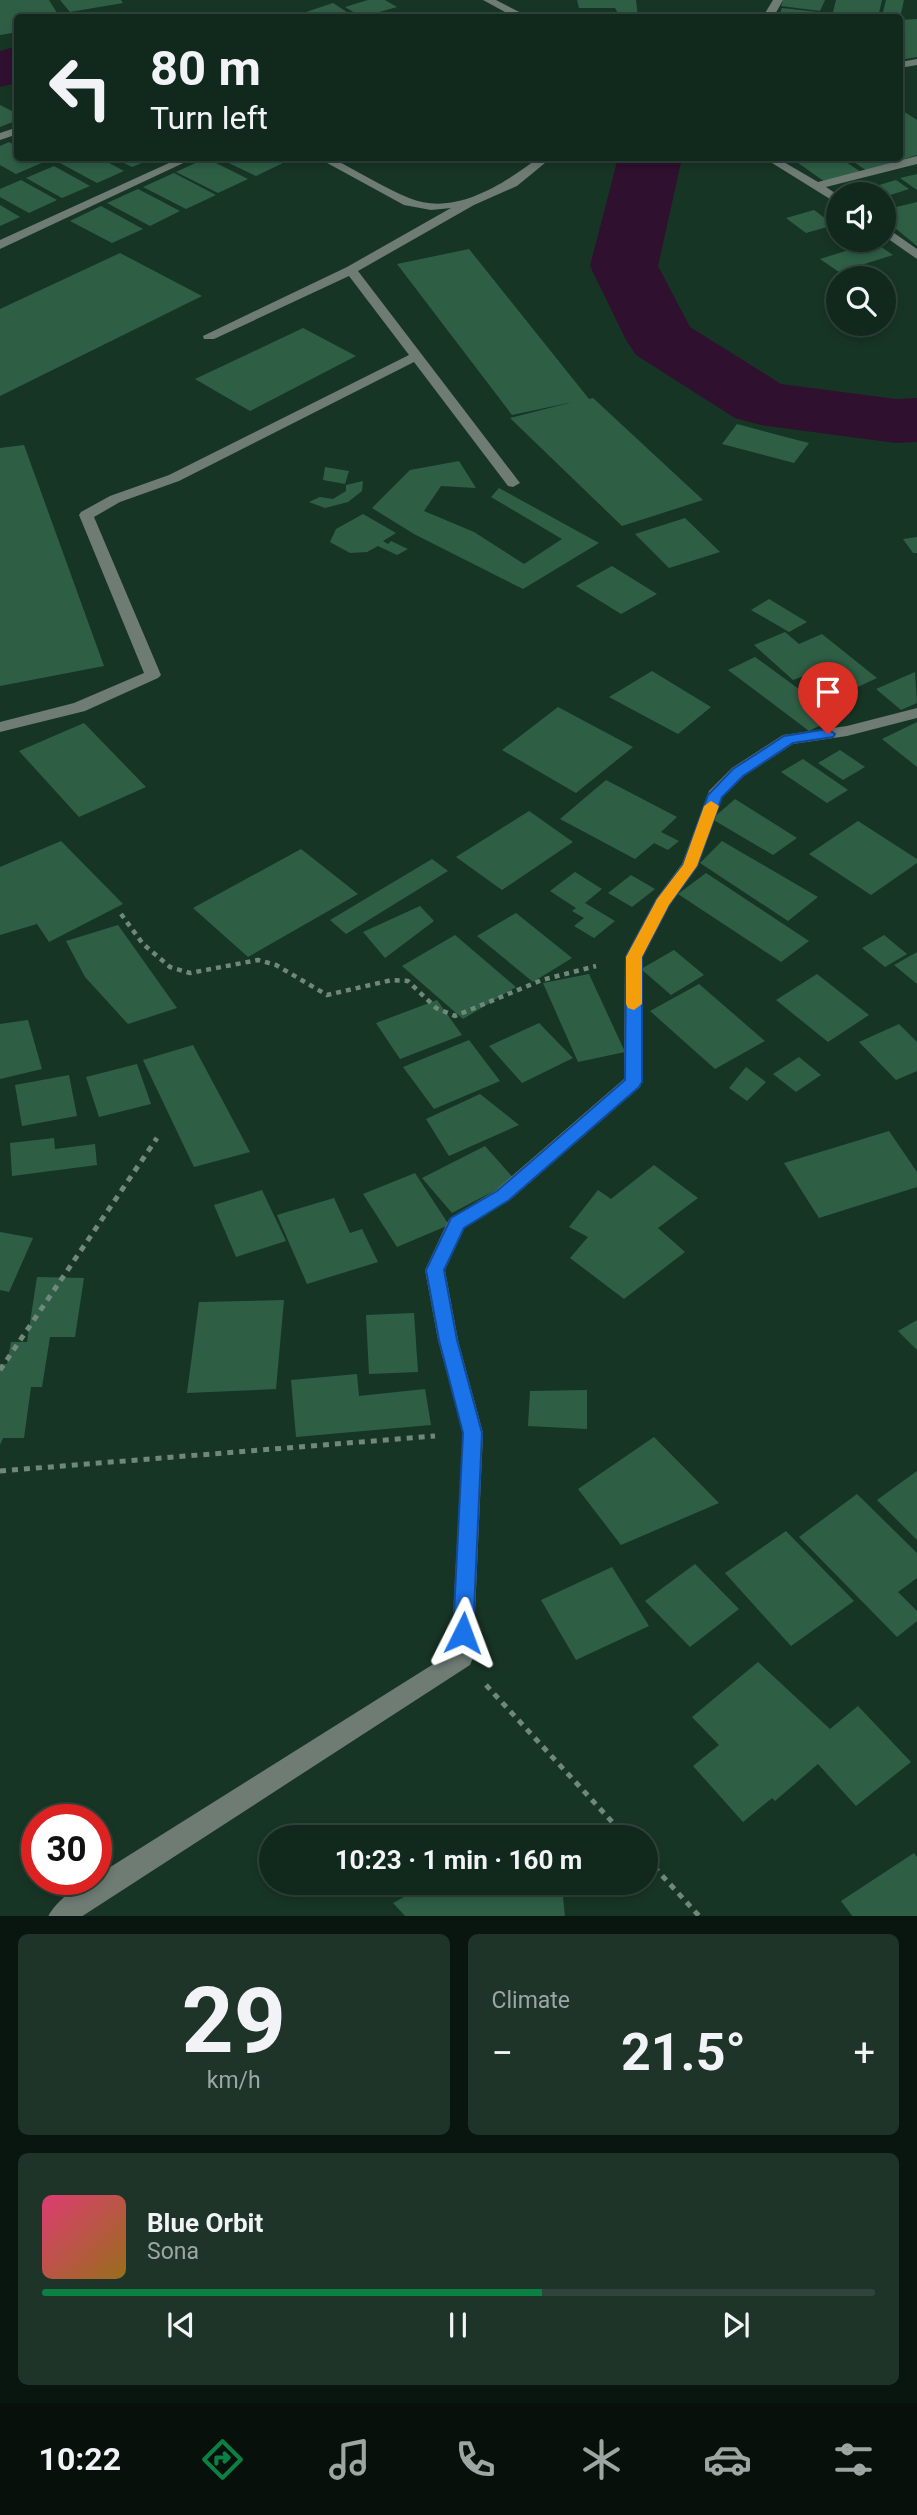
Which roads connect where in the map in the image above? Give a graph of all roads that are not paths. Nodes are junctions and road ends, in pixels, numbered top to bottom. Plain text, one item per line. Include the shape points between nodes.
1 (488, 0) edge
2 (518, 14) edge
3 (917, 160) edge
4 (182, 161) edge
5 (330, 161) edge
6 (541, 161) edge
7 (775, 161) edge
8 (817, 186) junction
9 (826, 192) edge
10 (470, 202) junction
11 (896, 239) edge
12 (0, 245) edge
13 (917, 255) edge
14 (351, 270) junction
15 (209, 336) dead end
16 (417, 356) junction
17 (513, 484) dead end
18 (917, 713) edge
19 (0, 727) edge
20 (61, 1916) edge

1 - 2 street
3 - 8 street
4 - 12 street
5 - 10 street via 408,202 431,206
6 - 10 street via 513,183
7 - 8 street
8 - 9 street
10 - 14 street
11 - 13 street
14 - 15 street
14 - 16 street
16 - 17 street
16 - 19 street via 174,478 115,499 86,515 153,675 79,707
18 - 20 street via 847,731 789,739 738,772 715,795 690,866 662,903 634,957 633,1082 503,1195 457,1223 435,1270 473,1433 462,1658

